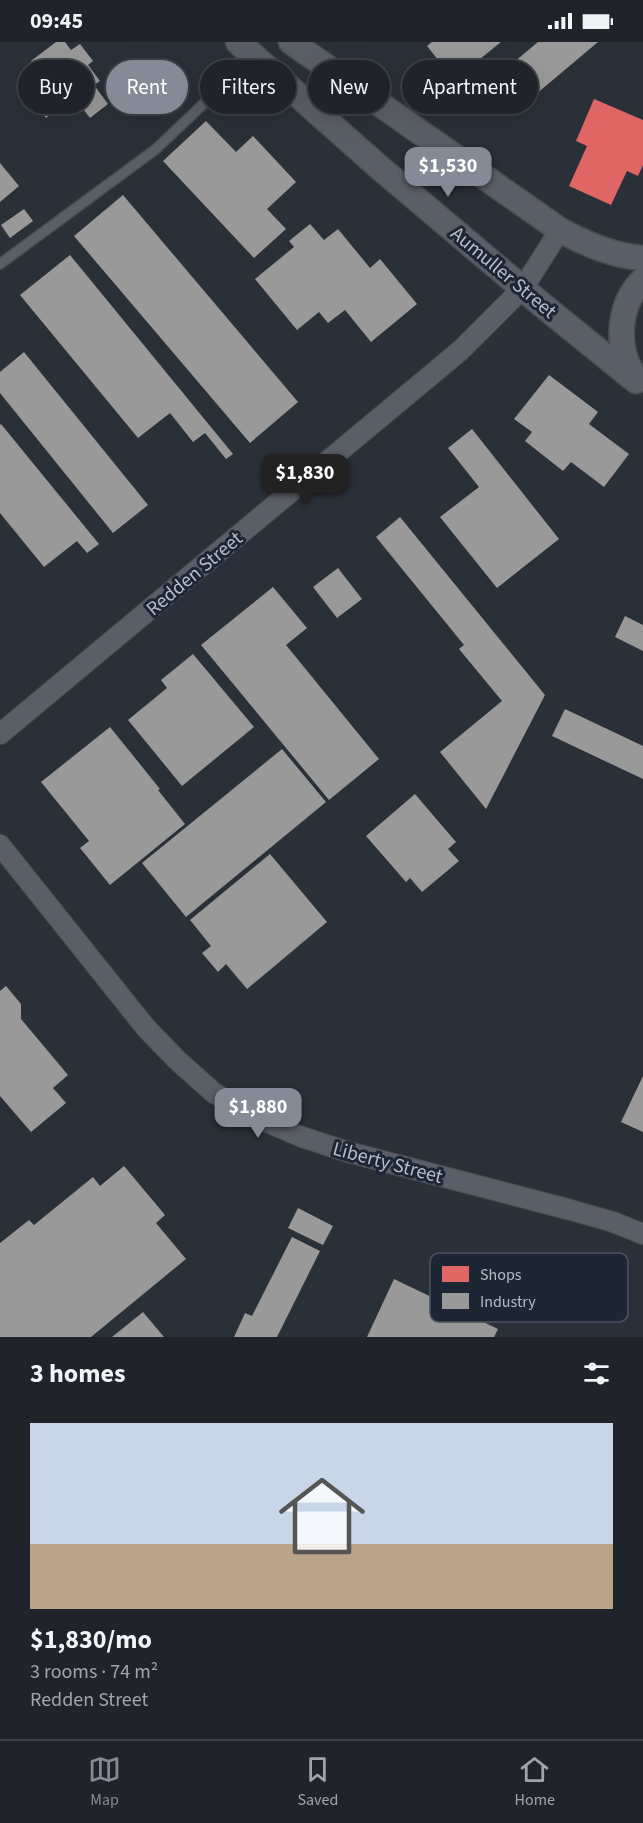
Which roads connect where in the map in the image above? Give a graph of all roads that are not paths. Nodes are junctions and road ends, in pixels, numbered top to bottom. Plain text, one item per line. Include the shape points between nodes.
1 (291, 42) edge
2 (245, 48) edge
3 (560, 230) junction
4 (643, 258) edge
5 (0, 264) edge
6 (643, 280) edge
7 (523, 288) junction
8 (640, 384) edge
9 (0, 735) edge
10 (0, 845) edge
11 (643, 1234) edge

1 - 3 street
2 - 5 lane via 215,93 156,148
2 - 7 street, Aumuller Street
3 - 4 street via 607,251
3 - 7 street, Redden Street
6 - 8 street via 625,309 621,334 625,358
7 - 8 street, Aumuller Street
7 - 9 street, Redden Street via 461,350
10 - 11 street, Liberty Street via 146,1028 214,1093 302,1137 613,1222

